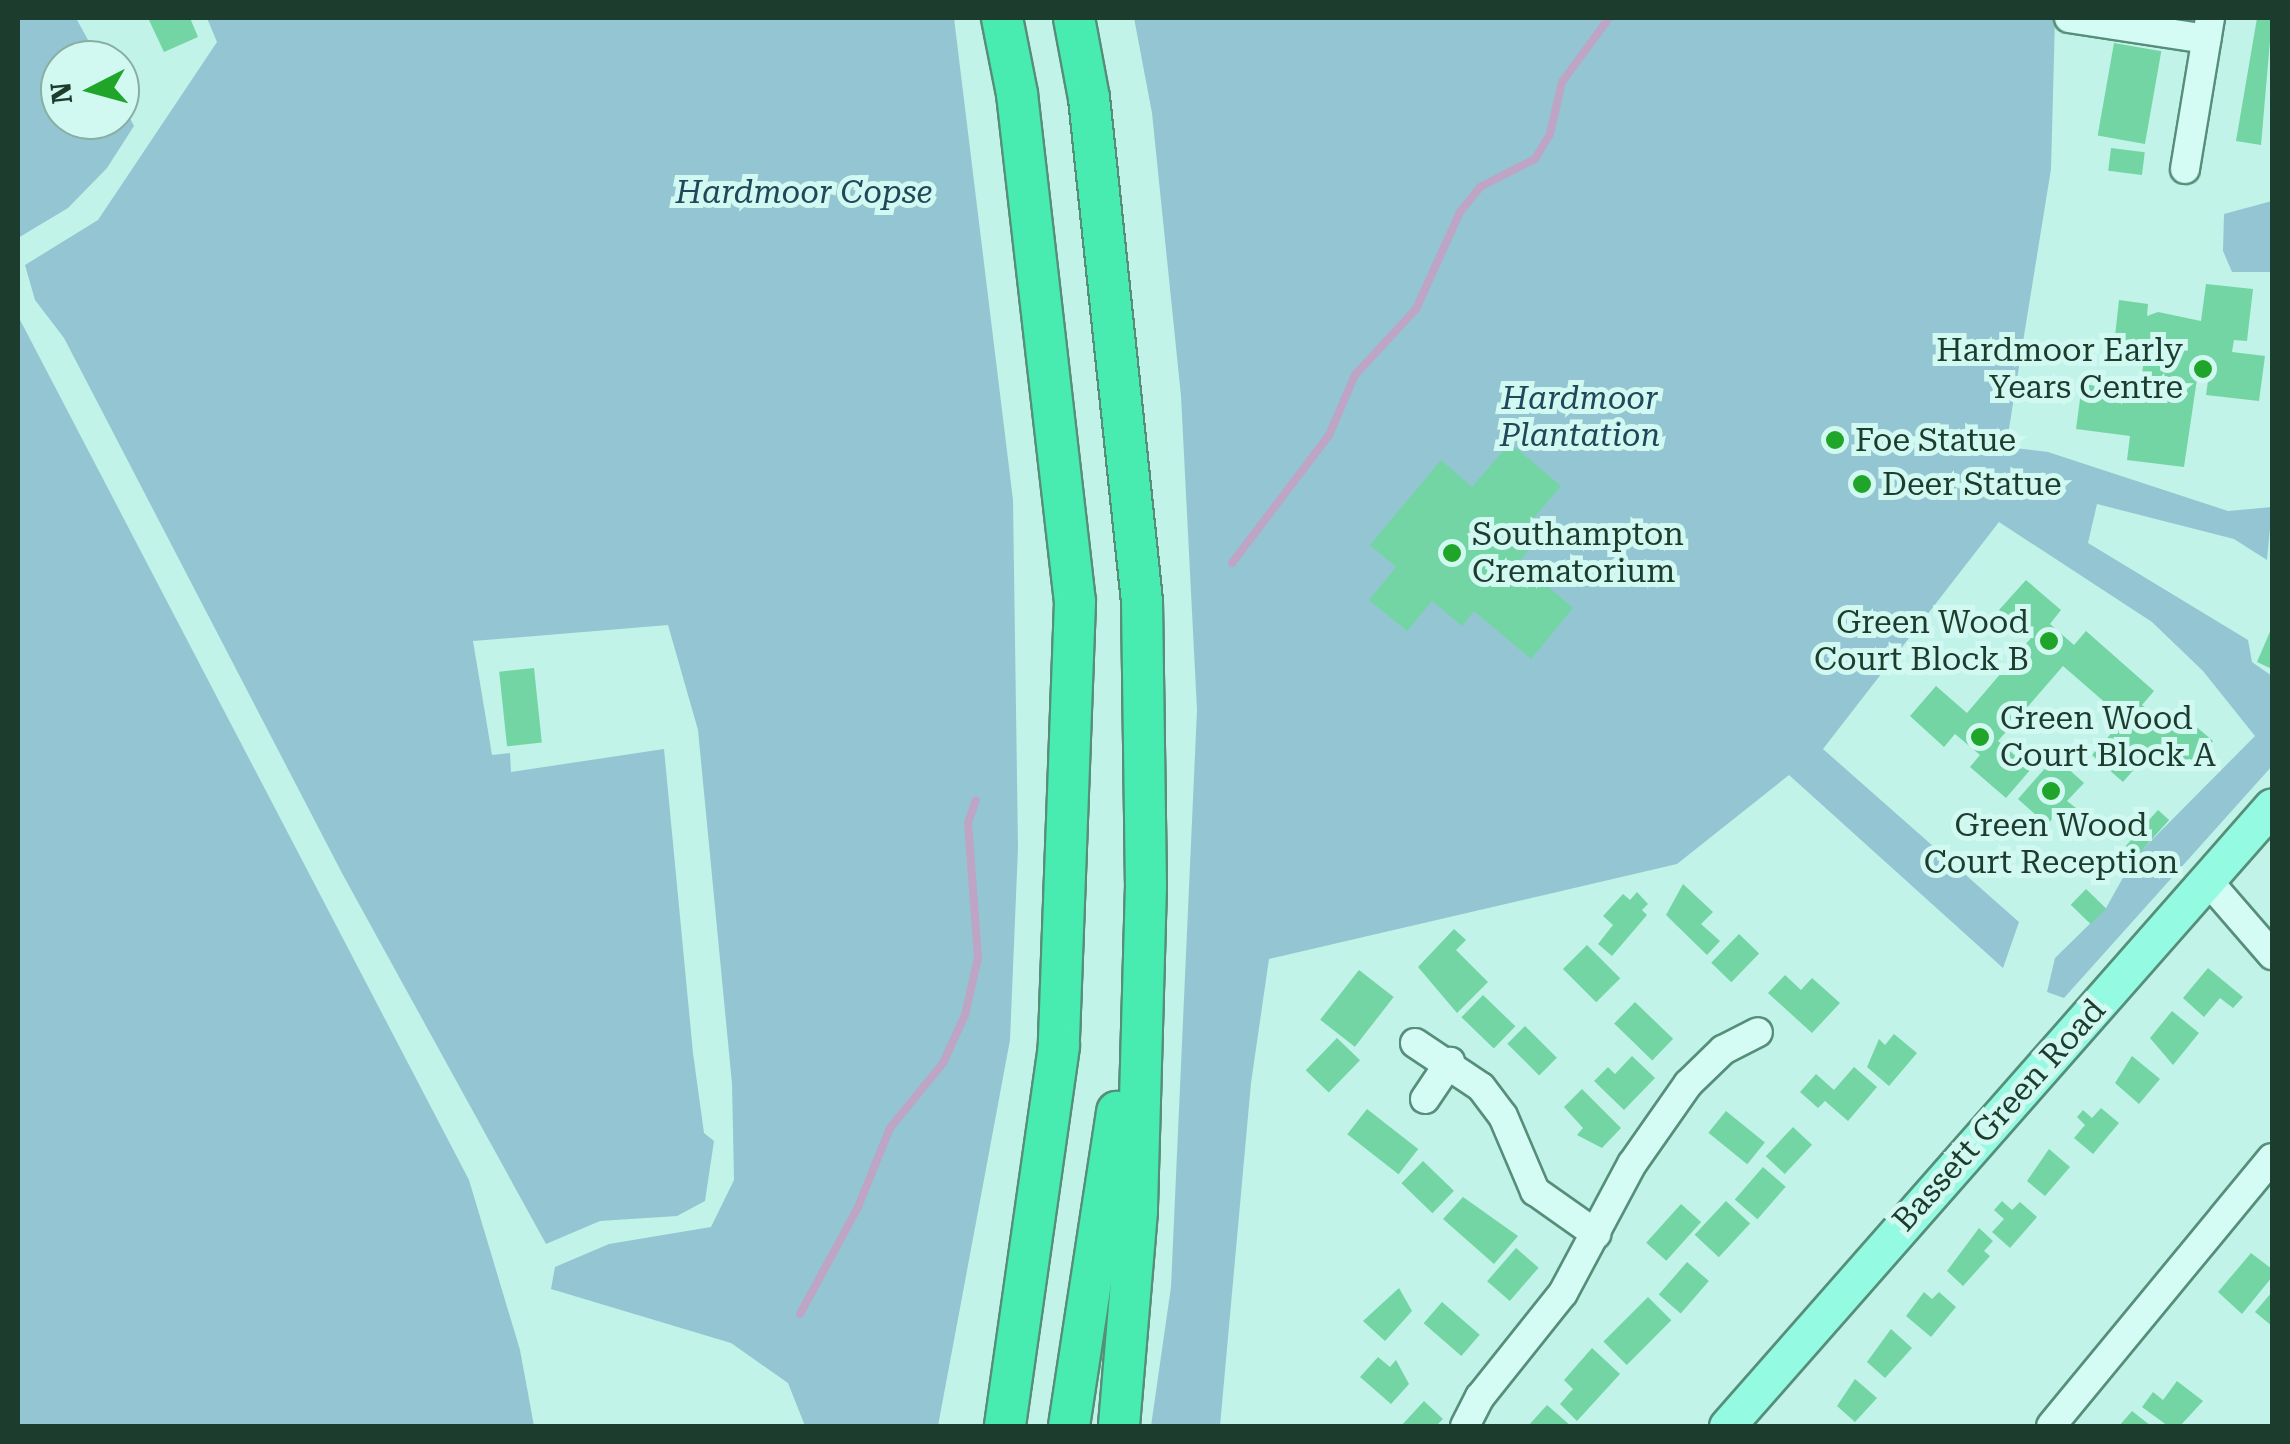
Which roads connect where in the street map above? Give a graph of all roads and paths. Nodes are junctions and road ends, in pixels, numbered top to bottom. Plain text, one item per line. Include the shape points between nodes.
1 (1002, 18) edge
2 (1074, 18) edge
3 (2069, 18) edge
4 (2208, 28) edge
5 (2185, 168) dead end
6 (2272, 806) edge
7 (2208, 880) junction
8 (1146, 885) junction
9 (2272, 954) edge
10 (1758, 1032) dead end
11 (1416, 1043) dead end
12 (1450, 1062) junction
13 (1425, 1099) dead end
14 (2272, 1158) edge
15 (2263, 1188) edge
16 (1596, 1234) junction
17 (1005, 1426) edge
18 (1069, 1426) edge
19 (1118, 1426) edge
20 (1465, 1426) edge
21 (1728, 1426) edge
22 (2051, 1426) edge

1 - 17 highway via 1017,94 1075,602 1059,1046
2 - 8 highway via 1089,98 1142,601
3 - 4 street
4 - 5 street
6 - 7 main road, Bassett Green Road
7 - 9 street
7 - 21 main road, Bassett Green Road
8 - 18 highway
8 - 19 highway via 1137,1210
10 - 16 street via 1712,1040
11 - 12 street
12 - 13 street
12 - 16 street via 1502,1116 1534,1191
14 - 15 street
15 - 22 street
16 - 20 street via 1563,1293 1480,1397

